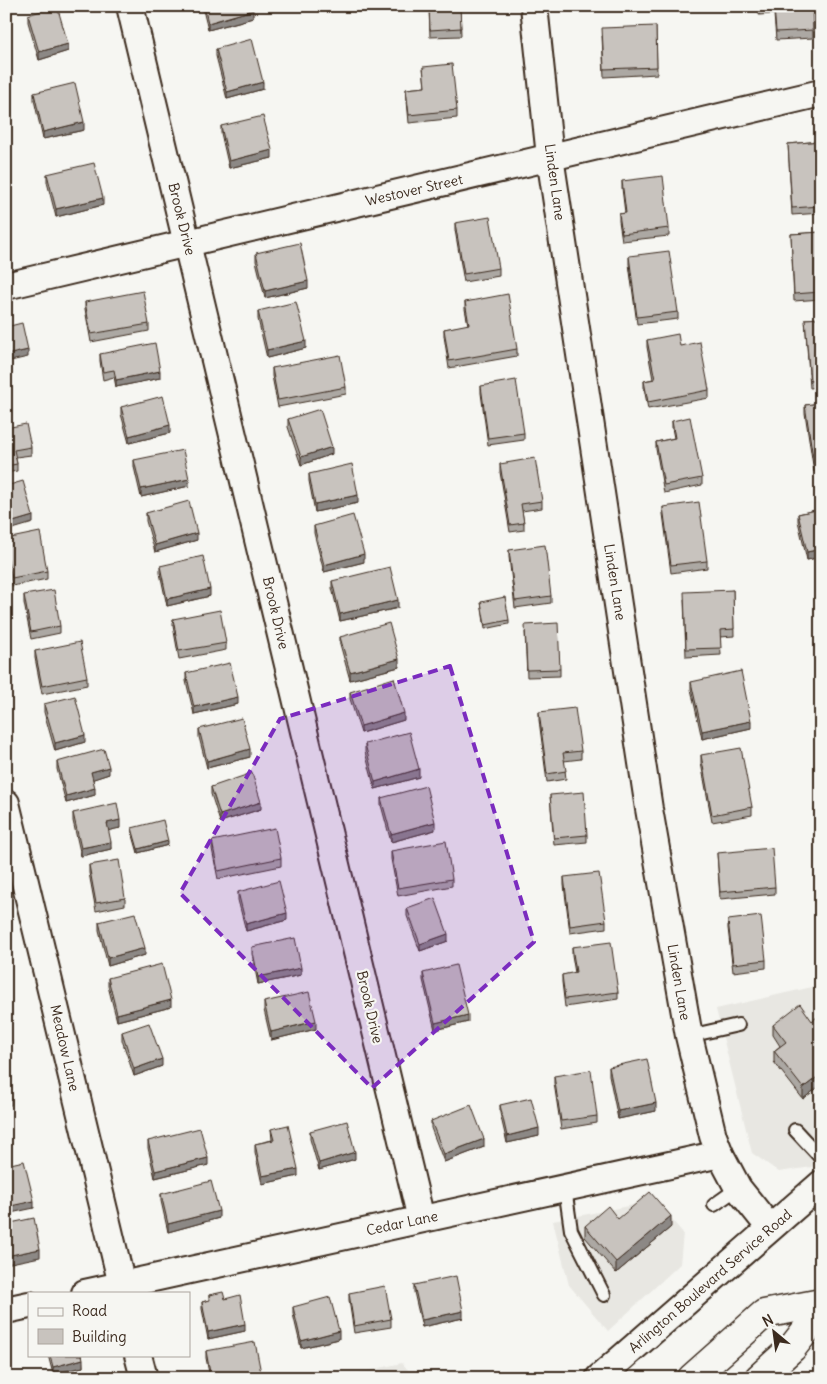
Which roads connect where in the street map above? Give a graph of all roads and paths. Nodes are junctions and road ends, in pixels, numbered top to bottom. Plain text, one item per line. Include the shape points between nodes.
1 (130, 6) edge
2 (534, 6) edge
3 (821, 93) edge
4 (550, 157) junction
5 (188, 243) junction
6 (6, 286) edge
7 (6, 803) edge
8 (738, 1025) dead end
9 (688, 1036) junction
10 (795, 1130) dead end
11 (720, 1154) junction
12 (821, 1158) edge
13 (821, 1184) edge
14 (565, 1188) junction
15 (738, 1188) junction
16 (714, 1205) dead end
17 (421, 1219) junction
18 (770, 1228) junction
19 (123, 1289) edge
20 (94, 1292) edge
21 (604, 1295) dead end
22 (821, 1303) edge
23 (28, 1305) edge
24 (6, 1310) edge
25 (821, 1311) edge
26 (138, 1356) edge
27 (144, 1378) edge
28 (599, 1378) edge
29 (692, 1378) edge
30 (759, 1378) edge

1 - 5 street, Brook Drive
2 - 4 street, Linden Lane
3 - 4 street, Westover Street
4 - 5 street, Westover Street
4 - 9 street, Linden Lane via 649,809
5 - 6 street, Westover Street
5 - 17 street, Brook Drive
7 - 19 street, Meadow Lane
8 - 9 lane
9 - 11 street, Linden Lane
10 - 12 lane
11 - 14 street, Cedar Lane
11 - 15 street, Linden Lane
13 - 18 street, Arlington Boulevard Service Road
14 - 17 street, Cedar Lane
14 - 21 lane via 571,1230
15 - 16 lane
15 - 18 street, Linden Lane
17 - 19 street, Cedar Lane
18 - 28 street, Arlington Boulevard Service Road
19 - 20 street, Cedar Lane
22 - 29 highway via 764,1314
23 - 24 street
25 - 30 highway via 792,1348
26 - 27 street

